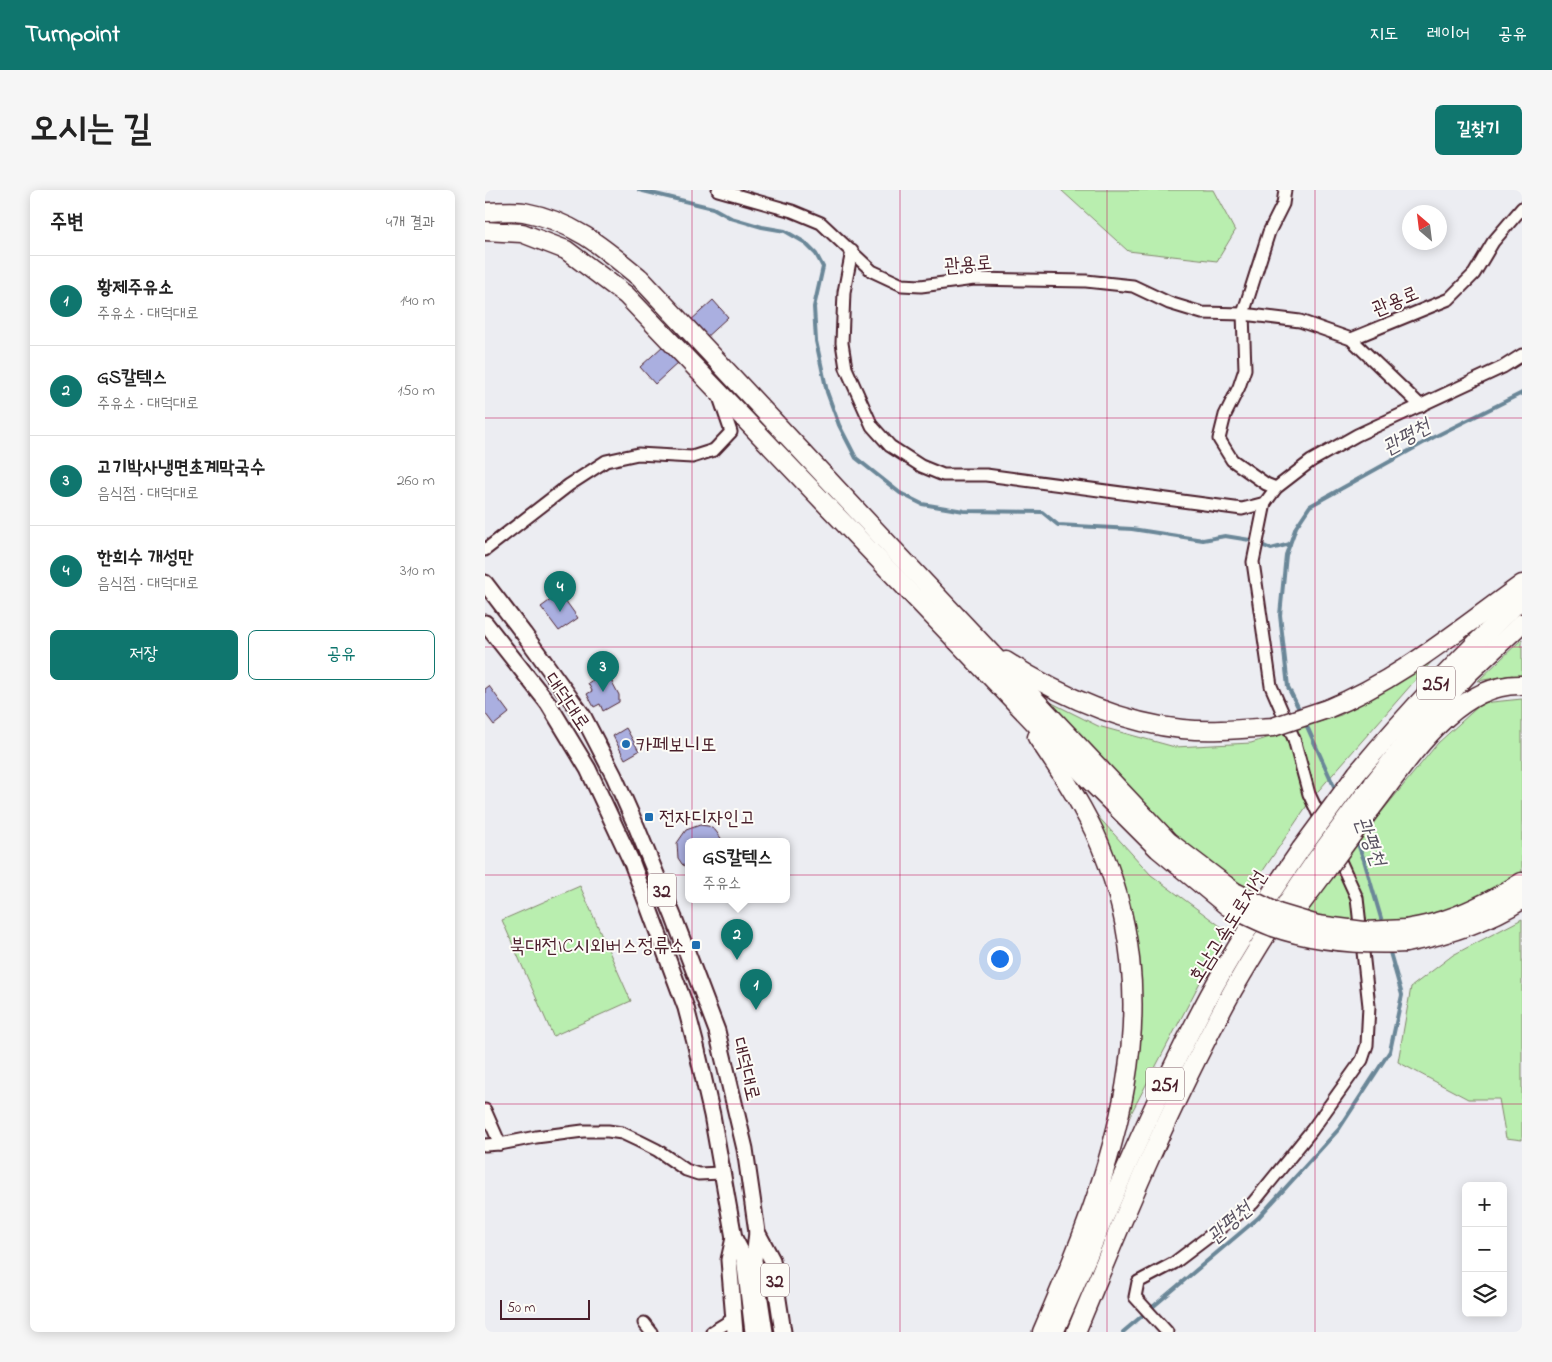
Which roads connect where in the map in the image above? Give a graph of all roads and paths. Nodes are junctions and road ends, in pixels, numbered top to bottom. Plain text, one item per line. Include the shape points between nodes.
1 (1285, 190) edge
2 (724, 191) edge
3 (1522, 208) edge
4 (485, 212) edge
5 (485, 231) edge
6 (852, 251) junction
7 (1243, 314) junction
8 (1351, 338) junction
9 (1522, 356) edge
10 (717, 390) junction
11 (1421, 406) junction
12 (1276, 488) junction
13 (1264, 508) junction
14 (485, 550) edge
15 (485, 583) edge
16 (1522, 584) edge
17 (1522, 599) edge
18 (485, 623) edge
19 (1522, 623) edge
20 (974, 636) junction
21 (1522, 685) edge
22 (1000, 687) junction
23 (1367, 802) junction
24 (1522, 882) edge
25 (1231, 899) junction
26 (1522, 900) edge
27 (1406, 936) junction
28 (485, 1110) edge
29 (500, 1144) junction
30 (485, 1145) edge
31 (723, 1173) junction
32 (757, 1232) junction
33 (734, 1238) junction
34 (734, 1325) edge
35 (712, 1332) edge
36 (753, 1332) edge
37 (765, 1332) edge
38 (783, 1332) edge
39 (1042, 1332) edge
40 (1055, 1332) edge
41 (1076, 1332) edge
42 (1167, 1332) edge

1 - 7 street via 1283,204 1269,232
2 - 6 street, 관용로 via 793,211 821,223
3 - 8 street, 관용로 via 1493,242 1475,274 1449,299
4 - 20 highway via 523,212 570,226 607,250 640,278
5 - 10 highway via 523,233 566,250 626,296
6 - 7 street, 관용로 via 872,270 902,285 921,286 975,279 1086,281 1133,286 1169,303 1203,313
6 - 13 street via 843,292 842,343 846,368 872,426 890,446 921,466 943,475 986,475 1242,509
7 - 8 street, 관용로 via 1300,321
7 - 12 street via 1245,370 1225,415 1219,440 1232,460
8 - 11 street
9 - 11 street
10 - 14 street via 731,432 714,450 692,457 638,454 606,461 569,485
10 - 22 highway
11 - 12 street via 1357,435 1311,461
12 - 13 street
13 - 42 street via 1253,562 1271,686 1294,739 1309,794 1357,898 1369,1006 1367,1045 1362,1060 1312,1130 1253,1202 1174,1263 1139,1282 1135,1297
15 - 32 main road, 대덕대로 / 32 via 583,716 637,828 717,1031 745,1149
16 - 20 highway, bridge via 1397,674 1355,698 1273,727 1183,729 1127,718 1047,686 1001,658
17 - 40 highway, 호남고속도로지선 / 251, bridge via 1459,659 1357,773 1301,850 1238,946 1201,1010 1125,1167
18 - 31 main road, 대덕대로 / 32 via 548,703 588,769 632,863 686,1008
19 - 23 highway, 251 via 1470,672 1410,737
20 - 25 highway via 1168,840
21 - 23 highway via 1486,691 1457,708
22 - 25 highway via 1157,849
22 - 39 highway via 1049,755 1094,832 1119,904 1129,950 1133,997 1132,1038 1123,1107 1092,1209
23 - 41 highway, 호남고속도로지선 / 251, bridge via 1320,867 1307,894 1253,974 1233,990 1161,1134
24 - 27 highway via 1483,904
25 - 27 highway, bridge via 1273,927 1315,938 1365,944
26 - 27 highway via 1467,928 1440,936
28 - 29 street
29 - 30 street
29 - 31 street via 583,1131 608,1131 622,1133 648,1146 685,1170 698,1174
31 - 33 main road, 대덕대로 / 32
32 - 37 main road, 대덕대로 via 754,1260
32 - 38 main road, 대덕대로 / 32 via 772,1260
33 - 34 main road, 대덕대로 / 32 via 729,1260
33 - 36 main road, 대덕대로 via 744,1257
34 - 35 street

